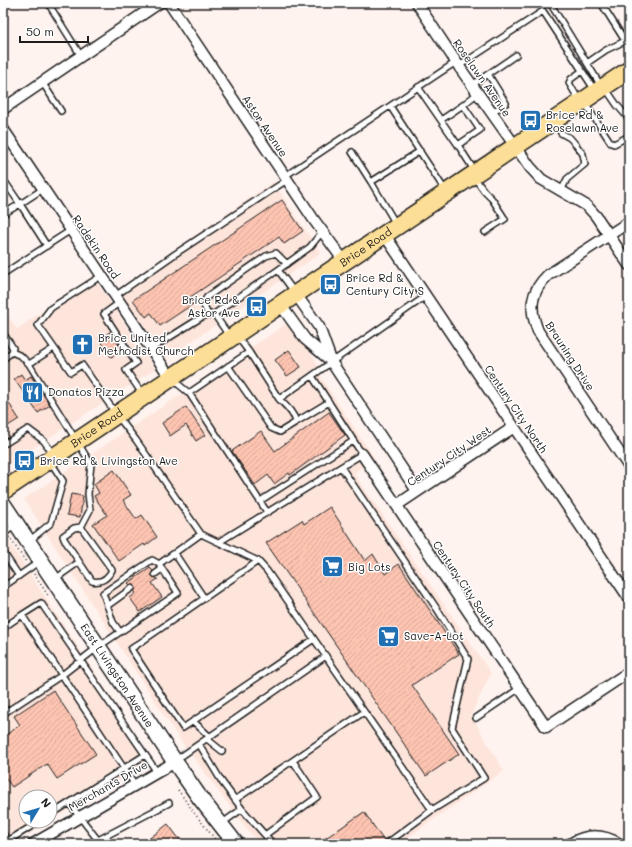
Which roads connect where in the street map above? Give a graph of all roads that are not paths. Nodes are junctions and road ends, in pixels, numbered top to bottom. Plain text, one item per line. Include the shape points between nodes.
1 (48, 3) edge
2 (158, 3) edge
3 (169, 3) edge
4 (417, 3) edge
5 (550, 3) edge
6 (601, 3) edge
7 (625, 41) junction
8 (629, 47) edge
9 (516, 55) dead end
10 (81, 56) junction
11 (587, 63) junction
12 (457, 64) junction
13 (582, 71) junction
14 (629, 71) edge
15 (488, 74) junction
16 (42, 82) junction
17 (418, 87) junction
18 (475, 89) junction
19 (593, 94) junction
20 (463, 104) junction
21 (390, 106) junction
22 (3, 109) edge
23 (62, 111) dead end
24 (491, 113) junction
25 (629, 119) edge
26 (441, 120) junction
27 (553, 120) junction
28 (3, 129) edge
29 (629, 136) edge
30 (458, 146) junction
31 (515, 146) junction
32 (420, 151) junction
33 (352, 152) dead end
34 (474, 174) junction
35 (286, 178) junction
36 (3, 179) edge
37 (371, 182) junction
38 (43, 189) junction
39 (561, 191) junction
40 (447, 192) junction
41 (20, 204) junction
42 (3, 214) edge
43 (629, 222) edge
44 (390, 229) junction
45 (71, 230) junction
46 (323, 232) junction
47 (485, 232) dead end
48 (609, 235) junction
49 (47, 246) junction
50 (344, 261) junction
51 (287, 264) junction
52 (629, 265) edge
53 (278, 270) junction
54 (3, 274) edge
55 (101, 276) junction
56 (295, 293) junction
57 (426, 296) junction
58 (117, 299) junction
59 (280, 304) junction
60 (212, 314) junction
61 (3, 333) edge
62 (233, 335) junction
63 (54, 348) junction
64 (151, 349) junction
65 (12, 352) junction
66 (249, 352) junction
67 (3, 359) edge
68 (332, 363) junction
69 (29, 364) junction
70 (228, 366) junction
71 (312, 376) junction
72 (170, 377) junction
73 (189, 393) junction
74 (143, 396) junction
75 (279, 399) junction
76 (329, 402) junction
77 (116, 414) junction
78 (296, 422) junction
79 (514, 427) junction
80 (3, 439) edge
81 (77, 441) junction
82 (353, 441) junction
83 (362, 454) junction
84 (52, 458) junction
85 (341, 467) junction
86 (629, 467) edge
87 (3, 491) edge
88 (417, 492) junction
89 (260, 501) junction
90 (3, 504) edge
91 (397, 505) junction
92 (267, 512) junction
93 (16, 525) junction
94 (81, 527) junction
95 (3, 534) edge
96 (201, 534) junction
97 (28, 542) junction
98 (218, 542) junction
99 (3, 552) edge
100 (175, 554) junction
101 (40, 561) junction
102 (258, 561) junction
103 (79, 562) junction
104 (161, 566) junction
105 (155, 574) dead end
106 (19, 576) junction
107 (53, 580) junction
108 (4, 584) edge
109 (132, 588) dead end
110 (204, 598) junction
111 (629, 598) edge
112 (107, 606) junction
113 (22, 615) junction
114 (3, 628) edge
115 (120, 632) junction
116 (314, 639) junction
117 (98, 647) junction
118 (326, 656) junction
119 (81, 659) junction
120 (629, 672) edge
121 (62, 676) junction
122 (520, 688) junction
123 (364, 712) junction
124 (3, 714) edge
125 (476, 718) dead end
126 (193, 721) junction
127 (209, 738) junction
128 (199, 744) junction
129 (222, 751) dead end
130 (145, 755) junction
131 (293, 761) junction
132 (175, 762) junction
133 (124, 768) junction
134 (157, 772) junction
135 (135, 785) junction
136 (235, 800) junction
137 (69, 803) junction
138 (169, 803) dead end
139 (242, 809) junction
140 (58, 810) edge
141 (432, 810) junction
142 (79, 817) junction
143 (220, 825) junction
144 (28, 829) edge
145 (3, 834) edge
146 (265, 834) junction
147 (99, 842) edge
148 (7, 843) edge
149 (33, 844) edge
150 (236, 844) edge
151 (273, 844) edge
152 (386, 844) edge
153 (570, 844) edge
154 (620, 844) edge

1 - 10 lane
2 - 10 street
3 - 35 street, Astor Avenue
4 - 12 street, Roselawn Avenue
5 - 11 lane
6 - 7 lane
7 - 8 lane
7 - 11 lane
9 - 15 lane
10 - 16 street
11 - 19 lane
12 - 13 lane via 543,11
12 - 17 lane
12 - 18 street, Roselawn Avenue
13 - 19 lane
13 - 19 lane via 571,78 569,83
14 - 19 main road, Brice Road
15 - 18 lane
15 - 24 lane via 506,103
16 - 22 street
16 - 23 lane
17 - 21 lane
17 - 26 lane
18 - 20 lane
18 - 24 street, Roselawn Avenue
19 - 25 lane via 617,105
19 - 27 main road, Brice Road
19 - 29 lane via 611,143 614,144
20 - 26 lane
20 - 30 lane via 480,130
21 - 32 lane
21 - 35 lane
24 - 31 street, Roselawn Avenue
26 - 30 lane
27 - 31 main road, Brice Road
27 - 39 lane via 561,133 570,138 583,154 585,164 567,179
28 - 38 street, Radekin Road
30 - 34 lane
31 - 34 main road, Brice Road
31 - 39 street, Roselawn Avenue via 541,179
32 - 37 lane
32 - 40 lane
33 - 37 lane
34 - 40 main road, Brice Road
34 - 47 lane via 505,219
35 - 46 street, Astor Avenue
35 - 58 lane via 175,254
36 - 41 lane
37 - 44 lane
38 - 41 lane
38 - 45 street, Radekin Road
39 - 48 street, Roselawn Avenue via 587,206
40 - 44 main road, Brice Road
41 - 42 lane
41 - 49 lane
43 - 48 street, Brauning Drive
44 - 50 main road, Brice Road
44 - 57 street, Century City North
45 - 49 lane
45 - 55 street, Radekin Road
46 - 50 street, Astor Avenue
46 - 51 lane via 310,247
48 - 52 street, Roselawn Avenue
48 - 86 street, Brauning Drive via 548,275 535,291 532,311 538,331
49 - 54 lane
50 - 56 main road, Brice Road
51 - 53 lane
51 - 60 lane via 276,253 271,254 207,297 203,302 204,307
53 - 56 lane
53 - 60 lane
55 - 58 street, Radekin Road
55 - 63 lane via 51,308 38,326
56 - 59 main road, Brice Road
56 - 68 street via 319,327
57 - 68 lane
57 - 79 street, Century City North
58 - 64 street, Radekin Road
58 - 74 lane via 104,314 136,363 126,370
59 - 62 main road, Brice Road
59 - 68 street via 305,339
60 - 62 lane
60 - 64 lane via 202,317
61 - 65 lane via 13,348
62 - 66 lane
62 - 72 main road, Brice Road
63 - 69 lane
63 - 77 lane via 71,372 82,365
64 - 72 street, Radekin Road
65 - 67 lane
65 - 69 lane
66 - 70 lane
66 - 75 lane
68 - 71 lane
68 - 88 street
69 - 81 lane
70 - 73 lane
70 - 78 lane via 271,428 280,432
71 - 75 lane
71 - 76 lane
72 - 73 lane
72 - 74 main road, Brice Road
73 - 89 lane
74 - 77 main road, Brice Road
75 - 78 lane via 289,409
76 - 78 lane
76 - 82 lane
77 - 81 main road, Brice Road
77 - 96 lane
79 - 88 street, Century City West
79 - 111 street, Century City North
80 - 84 lane via 6,444 28,429 44,441
81 - 84 main road, Brice Road
81 - 94 lane via 91,464 88,494 90,510
82 - 83 lane
82 - 89 lane
83 - 85 lane
83 - 91 street, Century City South
84 - 87 main road, Brice Road
84 - 97 lane via 63,481 51,523
85 - 92 lane
85 - 141 lane via 468,659 452,728 484,778
88 - 91 street, Century City West
89 - 92 lane
90 - 93 main road, East Livingston Avenue
91 - 122 street, Century City South
92 - 98 lane
93 - 95 lane
93 - 97 main road, East Livingston Avenue
94 - 103 lane via 74,528 63,536
94 - 103 lane via 112,570 99,582 92,582
96 - 98 lane
96 - 100 lane
97 - 101 main road, East Livingston Avenue
98 - 102 lane
99 - 106 lane
100 - 104 lane
100 - 110 lane
101 - 106 lane
101 - 107 main road, East Livingston Avenue
102 - 110 lane
102 - 116 lane
103 - 107 lane
104 - 105 lane
104 - 112 lane via 152,560 103,593
104 - 115 lane via 178,593
106 - 108 lane
107 - 117 main road, East Livingston Avenue
109 - 112 lane
110 - 126 lane via 131,649 183,728
112 - 115 lane
113 - 114 lane
113 - 119 lane via 41,603
113 - 121 lane
115 - 117 lane
116 - 118 lane
116 - 126 lane
117 - 119 lane
117 - 132 main road, East Livingston Avenue
118 - 123 lane
118 - 127 lane
119 - 121 lane
119 - 130 lane
120 - 122 street, Century City South via 546,727
121 - 124 lane
121 - 133 lane
122 - 125 lane
123 - 131 lane
123 - 141 lane
126 - 127 lane
127 - 128 lane
127 - 129 lane
128 - 132 lane
128 - 136 lane
130 - 133 lane
130 - 134 lane
131 - 136 lane
131 - 146 lane via 317,798
132 - 134 street, Merchants Drive
132 - 143 main road, East Livingston Avenue
133 - 135 lane
133 - 137 lane
134 - 135 street, Merchants Drive
135 - 142 street, Merchants Drive
136 - 139 lane
137 - 140 lane
137 - 142 lane
138 - 147 lane
139 - 143 lane
139 - 146 lane
141 - 152 lane
142 - 147 lane
142 - 149 street, Merchants Drive
143 - 150 main road, East Livingston Avenue
144 - 148 lane
145 - 148 lane
146 - 151 lane
153 - 154 street via 582,838 598,835

